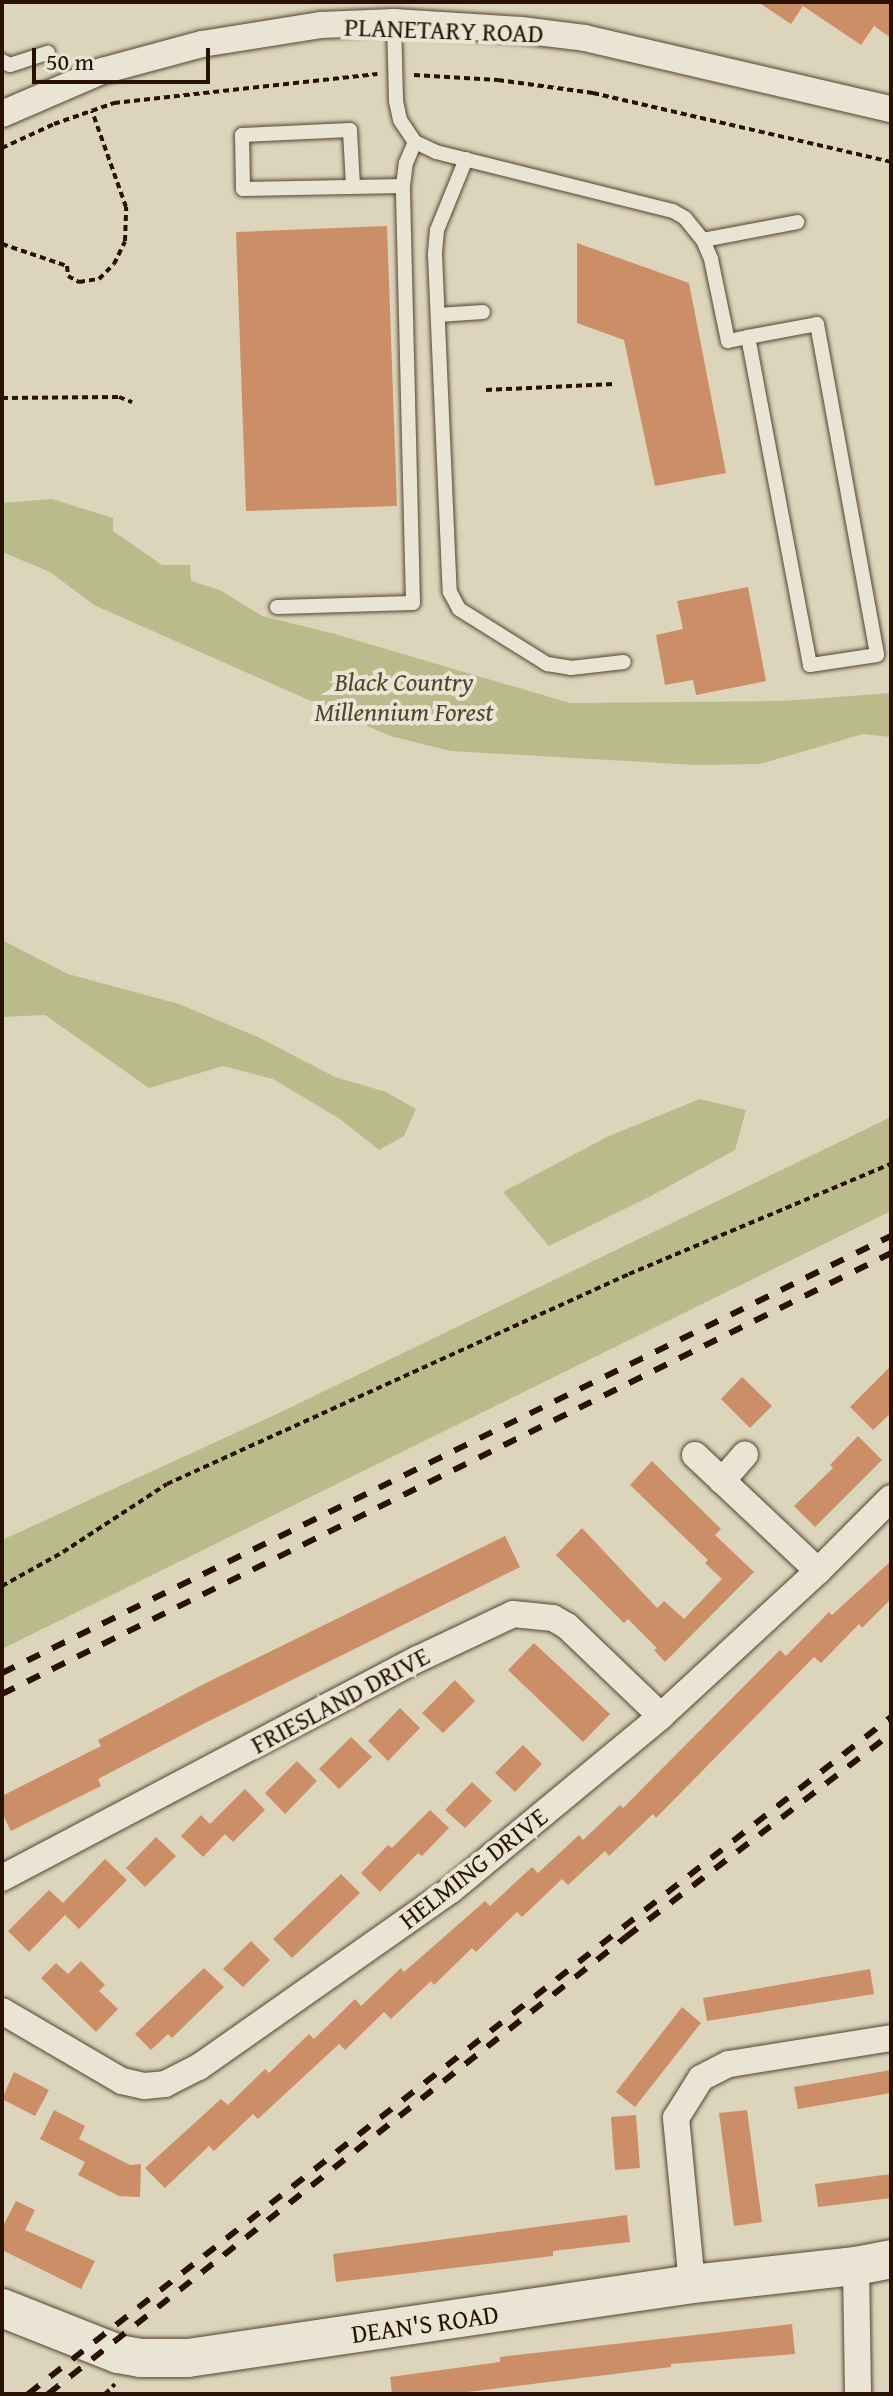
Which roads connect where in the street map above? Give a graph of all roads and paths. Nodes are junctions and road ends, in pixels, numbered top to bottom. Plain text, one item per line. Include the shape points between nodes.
1 (394, 22) junction
2 (48, 53) dead end
3 (2, 61) edge
4 (395, 74) junction
5 (891, 109) edge
6 (92, 111) junction
7 (2, 114) edge
8 (415, 142) junction
9 (2, 148) edge
10 (466, 159) junction
11 (891, 162) edge
12 (353, 186) junction
13 (403, 186) junction
14 (797, 222) dead end
15 (703, 240) junction
16 (2, 244) edge
17 (483, 312) dead end
18 (438, 315) junction
19 (748, 337) junction
20 (614, 384) dead end
21 (486, 390) dead end
22 (2, 398) edge
23 (132, 402) dead end
24 (277, 607) dead end
25 (624, 662) dead end
26 (891, 1164) edge
27 (695, 1455) dead end
28 (745, 1455) dead end
29 (722, 1481) junction
30 (891, 1498) edge
31 (818, 1571) junction
32 (2, 1586) edge
33 (661, 1716) junction
34 (2, 1878) edge
35 (2, 2011) edge
36 (891, 2038) edge
37 (874, 2262) edge
38 (692, 2284) junction
39 (2, 2308) edge
40 (858, 2394) edge

1 - 4 lane
1 - 5 street, PLANETARY ROAD via 585,38
1 - 7 street, PLANETARY ROAD via 321,25 202,44 102,71
2 - 3 lane via 10,65
4 - 6 path via 144,99
4 - 8 lane via 400,120
4 - 11 path via 593,93
6 - 9 path
6 - 16 path via 126,207 125,241 114,264 99,279 79,282 68,276 67,266
8 - 10 lane
8 - 13 lane
10 - 15 lane via 673,211
10 - 18 lane via 437,230
12 - 12 lane via 243,189 242,135 350,130
12 - 13 lane
13 - 24 lane via 413,603
14 - 15 lane
15 - 19 lane via 728,341
17 - 18 lane
18 - 25 lane via 450,592 459,609 547,664 571,668
19 - 19 lane via 817,324 877,655 810,665
20 - 21 path
22 - 23 path via 119,397
26 - 32 path via 629,1274 167,1484
27 - 29 street
28 - 29 street
29 - 31 street
30 - 31 street, HELMING DRIVE
31 - 33 street, HELMING DRIVE
33 - 34 street, FRIESLAND DRIVE via 567,1626 553,1618 513,1614
33 - 35 street, HELMING DRIVE via 451,1890 199,2067 165,2084 122,2081
36 - 38 street via 729,2064 701,2078 676,2118
37 - 38 street, DEAN'S ROAD
37 - 40 street
38 - 39 street, DEAN'S ROAD via 188,2358 118,2354

